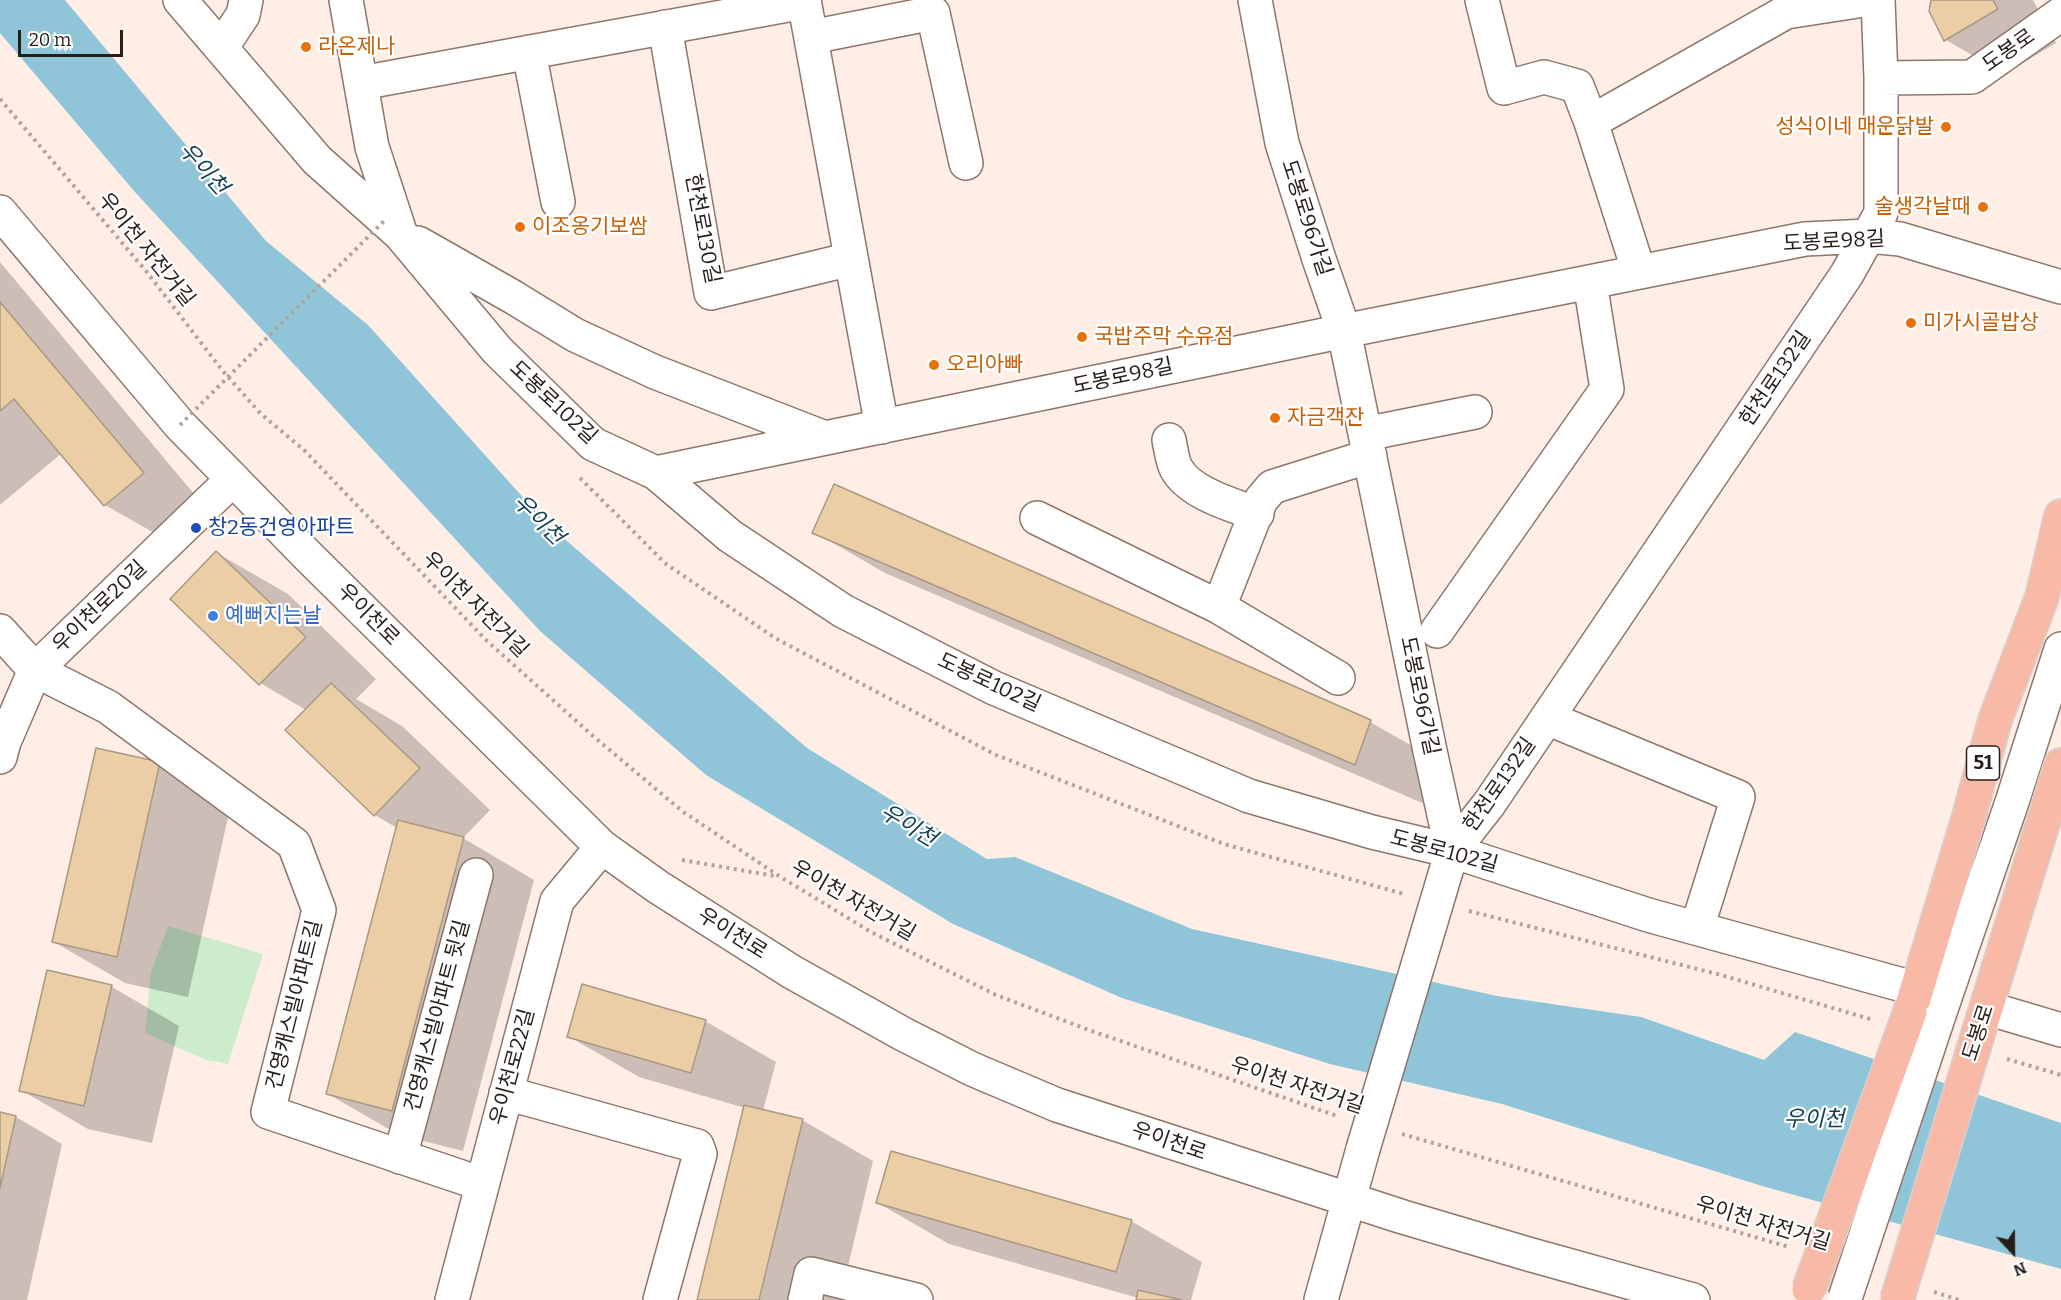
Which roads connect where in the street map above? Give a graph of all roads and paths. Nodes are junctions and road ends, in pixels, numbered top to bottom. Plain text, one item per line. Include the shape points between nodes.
1 (180, 0) edge
2 (246, 0) edge
3 (346, 0) edge
4 (1255, 0) edge
5 (1482, 0) edge
6 (1864, 0) edge
7 (1878, 0) edge
8 (804, 1) edge
9 (2061, 14) edge
10 (666, 27) junction
11 (811, 37) junction
12 (221, 48) junction
13 (529, 52) junction
14 (1881, 78) junction
15 (361, 83) junction
16 (0, 99) edge
17 (1591, 122) junction
18 (966, 163) dead end
19 (558, 202) dead end
20 (0, 212) edge
21 (393, 227) junction
22 (1868, 236) junction
23 (851, 259) junction
24 (1639, 272) junction
25 (1590, 282) junction
26 (2061, 287) edge
27 (1344, 331) junction
28 (1474, 412) dead end
29 (180, 425) junction
30 (882, 427) junction
31 (825, 438) junction
32 (1169, 440) dead end
33 (1367, 445) junction
34 (656, 473) junction
35 (233, 479) junction
36 (1257, 514) junction
37 (2061, 516) edge
38 (1037, 518) dead end
39 (1219, 607) junction
40 (0, 631) edge
41 (1437, 631) dead end
42 (2061, 649) edge
43 (35, 670) junction
44 (1338, 678) dead end
45 (2061, 717) edge
46 (1547, 718) junction
47 (0, 758) edge
48 (2061, 765) edge
49 (602, 847) junction
50 (679, 860) dead end
51 (1449, 861) junction
52 (476, 874) dead end
53 (779, 876) junction
54 (1697, 928) junction
55 (1947, 1015) junction
56 (2061, 1030) edge
57 (506, 1093) junction
58 (1344, 1118) dead end
59 (1398, 1133) dead end
60 (400, 1157) junction
61 (483, 1184) junction
62 (1348, 1200) junction
63 (1799, 1251) dead end
64 (1928, 1290) dead end
65 (1807, 1294) edge
66 (1851, 1299) edge
67 (452, 1300) edge
68 (660, 1300) edge
69 (805, 1300) edge
70 (916, 1300) edge
71 (1321, 1300) edge
72 (1693, 1300) edge
73 (1897, 1300) edge
74 (1959, 1300) edge

1 - 12 street, 도봉로102길
2 - 12 street via 243,15
3 - 15 street
4 - 27 street, 도봉로96가길 via 1282,143
5 - 17 street via 1504,88 1544,77 1577,86
6 - 17 street via 1786,12
7 - 14 street, 한천로132길
8 - 10 street
8 - 11 street
9 - 14 street, 도봉로 via 1972,77
10 - 13 street
10 - 23 street, 한천로130길 via 711,293
11 - 18 street via 933,14
11 - 23 street
12 - 21 street, 도봉로102길 via 316,160
13 - 15 street
13 - 19 street
14 - 22 street, 한천로132길 via 1881,213
15 - 21 street via 372,147
16 - 53 path, 우이천 자전거길 via 261,414 304,450 486,640 682,811
17 - 24 street
20 - 29 street, 우이천로
21 - 29 path, bridge
21 - 31 street, 도봉로102길 via 575,335 655,372
21 - 34 street, 도봉로102길 via 497,350 593,444
22 - 24 street, 도봉로98길 via 1805,239
22 - 26 street, 도봉로98길 via 1900,239
22 - 46 street, 한천로132길
23 - 30 street
24 - 25 street, 도봉로98길
25 - 27 street, 도봉로98길
25 - 41 street via 1607,389
27 - 30 street, 도봉로98길
27 - 33 street, 도봉로96가길
28 - 33 street
29 - 35 street, 우이천로
30 - 31 street, 도봉로98길
31 - 34 street, 도봉로98길
32 - 36 street via 1176,467 1187,482
33 - 36 street via 1272,487 1261,500
33 - 51 street, 도봉로96가길
34 - 51 street, 도봉로102길 via 730,536 843,612 994,688 1249,796 1372,832
35 - 43 street, 우이천로20길
35 - 49 street, 우이천로
36 - 39 street
37 - 55 main road, 도봉로 / 51 via 2042,597 1995,720 1970,816
38 - 39 street
39 - 44 street
40 - 43 street
42 - 55 street
43 - 47 street, 우이천로20길
43 - 60 street, 건영캐스빌아파트길 via 108,706 294,844 319,909 268,1112
45 - 55 street via 2016,857
46 - 51 street, 한천로132길
46 - 54 street, 한천로132길 via 1738,797
48 - 55 main road, 도봉로 / 51
49 - 57 street, 우이천로22길 via 557,901
49 - 62 street, 우이천로 via 792,972 972,1069 1057,1105
50 - 53 path
51 - 54 street, 도봉로102길
51 - 62 street, bridge
52 - 60 street, 건영캐스빌아파트 뒷길
53 - 58 path, 우이천 자전거길 via 871,932 996,995
54 - 55 street, 도봉로102길
55 - 56 street, 도봉로102길
55 - 65 main road, 51, bridge
55 - 66 street
55 - 73 main road, 도봉로 / 51, bridge
57 - 61 street, 우이천로22길
57 - 68 street via 697,1146 700,1154
59 - 63 path, 우이천 자전거길
60 - 61 street, 건영캐스빌아파트길
61 - 67 street, 우이천로22길
62 - 71 street
62 - 72 street, 우이천로
64 - 74 path
69 - 70 street via 812,1274

